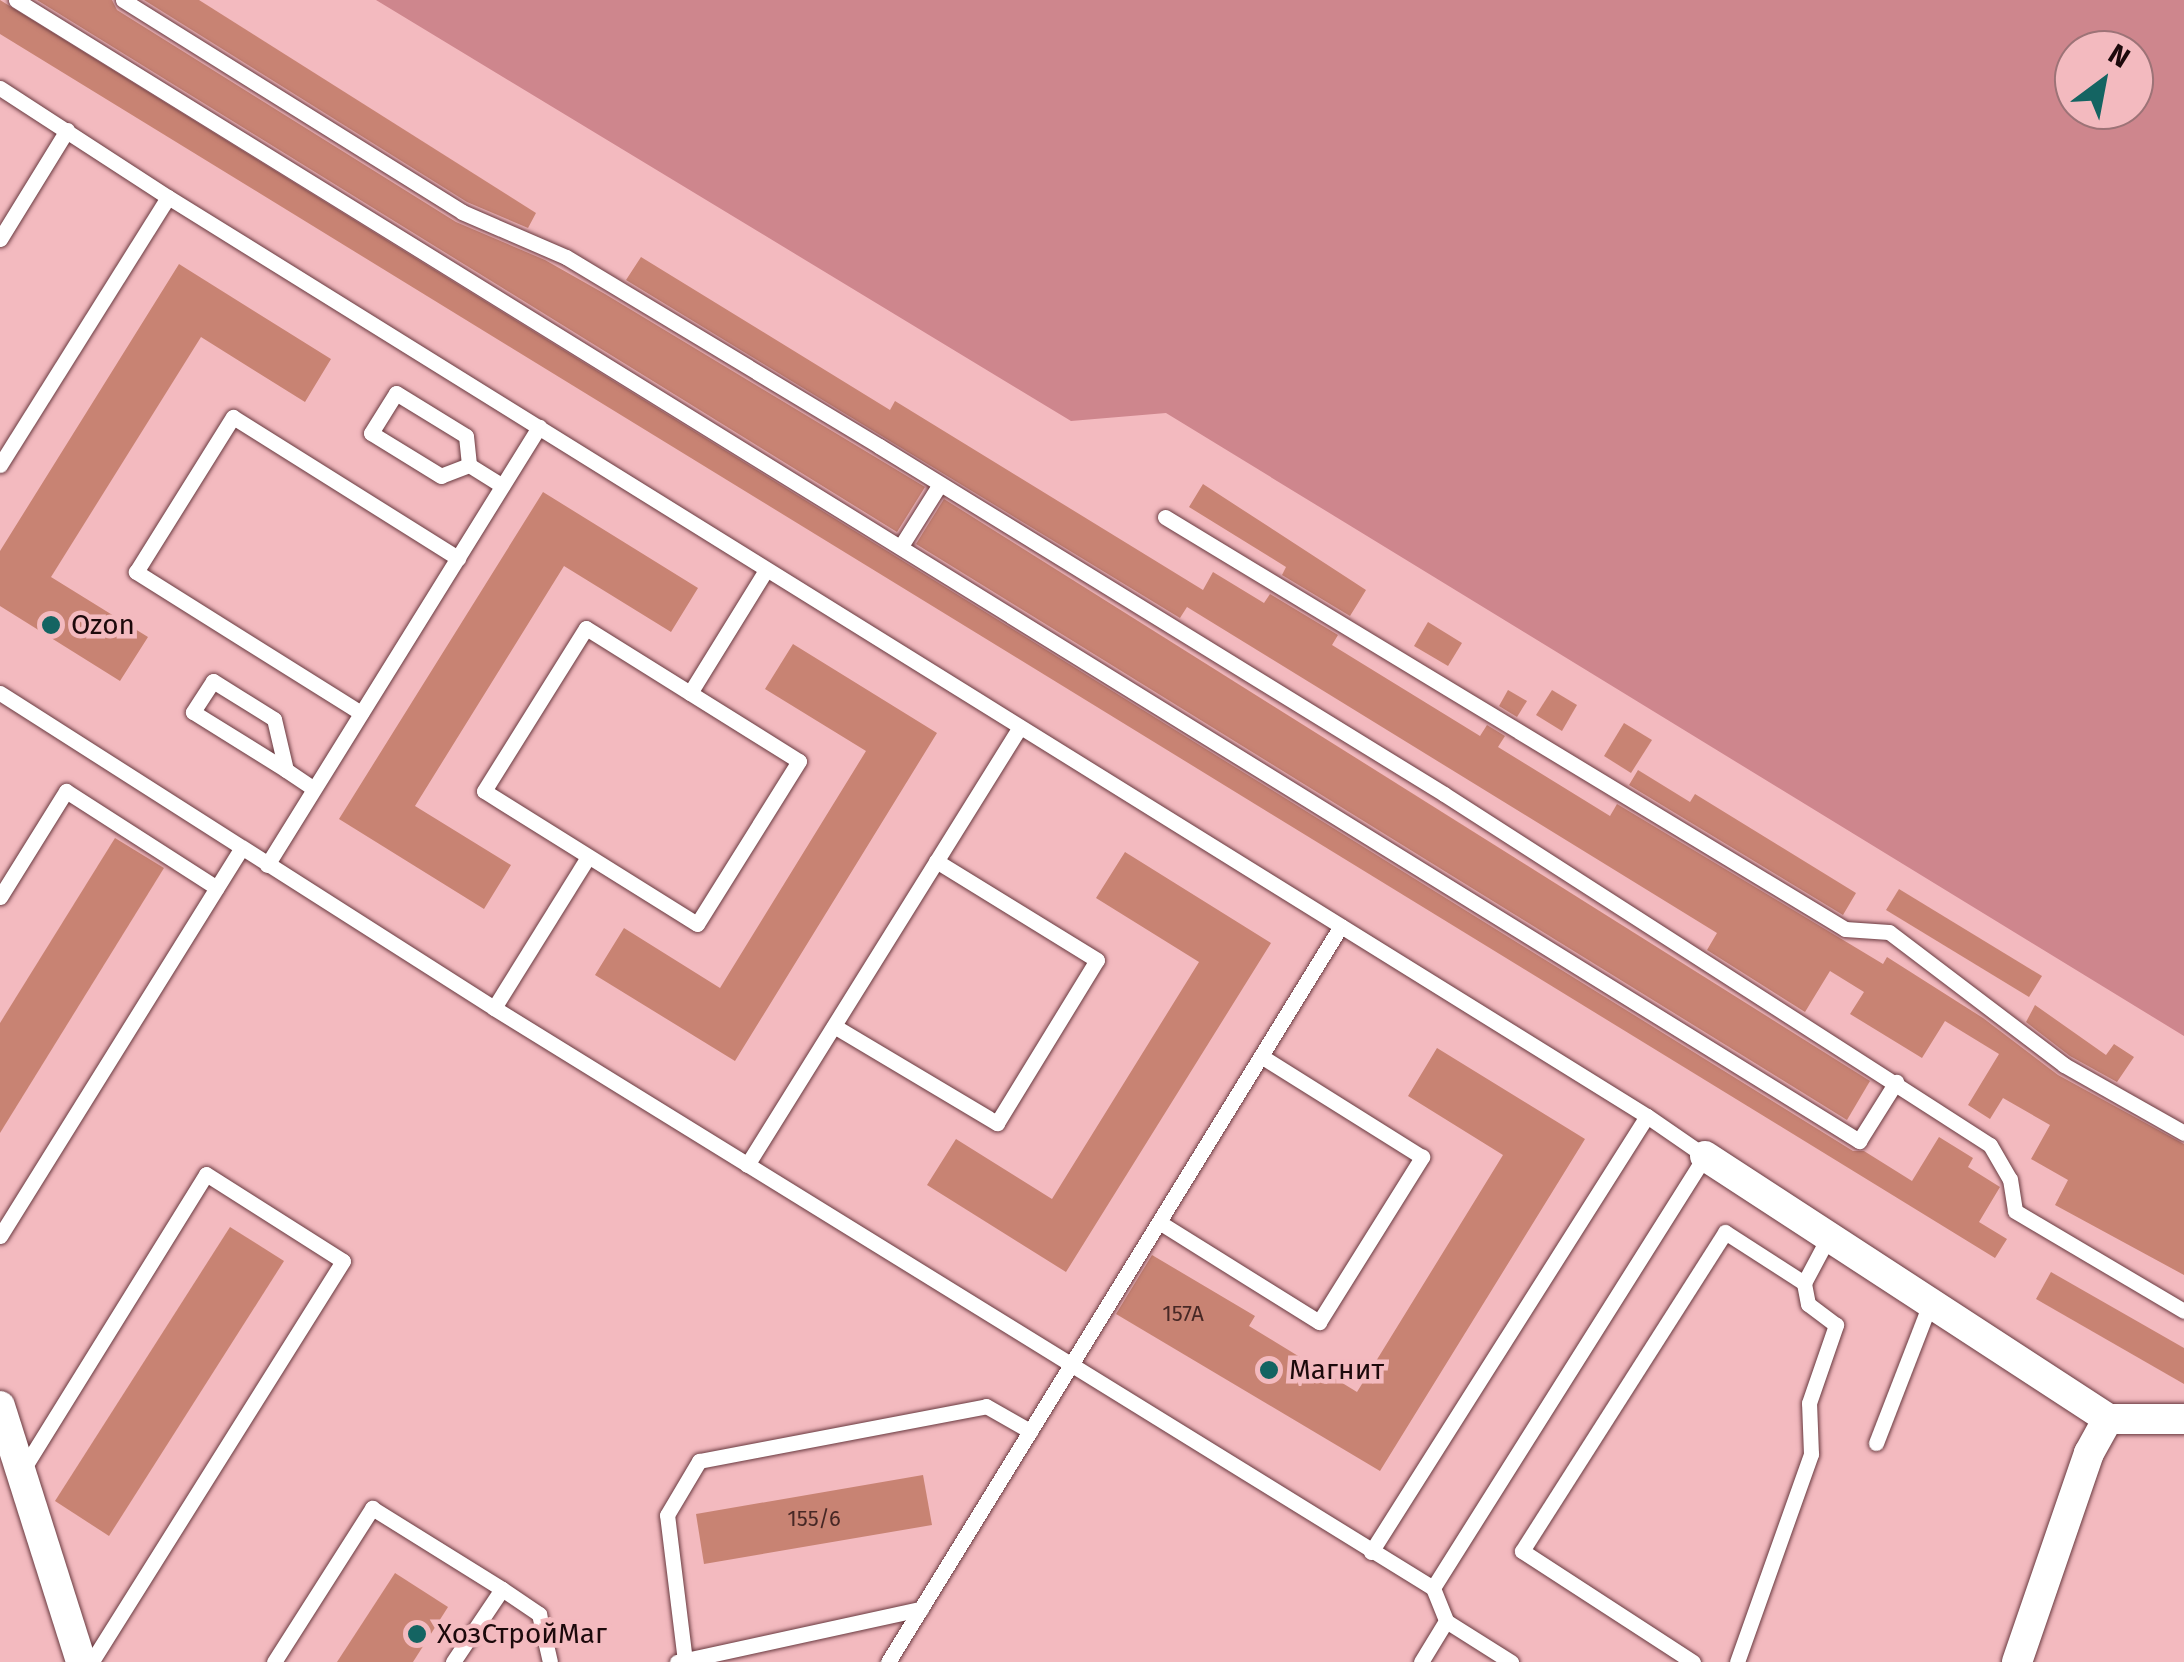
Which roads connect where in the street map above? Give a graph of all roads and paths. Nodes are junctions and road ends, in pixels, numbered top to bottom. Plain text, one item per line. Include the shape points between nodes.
1 (16, 0) edge
2 (123, 0) edge
3 (0, 88) edge
4 (67, 130) junction
5 (168, 198) junction
6 (0, 239) edge
7 (539, 427) junction
8 (0, 465) edge
9 (469, 465) junction
10 (940, 484) junction
11 (502, 486) junction
12 (1165, 518) dead end
13 (901, 546) junction
14 (458, 558) junction
15 (766, 570) junction
16 (0, 693) edge
17 (690, 694) junction
18 (361, 713) junction
19 (1020, 726) junction
20 (286, 770) junction
21 (313, 788) junction
22 (241, 849) junction
23 (588, 856) junction
24 (936, 861) junction
25 (266, 865) junction
26 (217, 888) junction
27 (0, 897) edge
28 (1342, 926) junction
29 (494, 1008) junction
30 (834, 1026) junction
31 (1261, 1056) junction
32 (1896, 1082) junction
33 (1647, 1116) junction
34 (2184, 1133) edge
35 (1704, 1156) junction
36 (747, 1165) junction
37 (1159, 1222) junction
38 (0, 1236) edge
39 (1829, 1236) junction
40 (1804, 1282) junction
41 (1931, 1301) junction
42 (2184, 1311) edge
43 (1071, 1366) junction
44 (0, 1406) edge
45 (2108, 1419) junction
46 (2184, 1420) edge
47 (1030, 1431) junction
48 (1876, 1443) dead end
49 (22, 1471) junction
50 (1371, 1552) junction
51 (1434, 1588) junction
52 (502, 1589) junction
53 (921, 1608) junction
54 (1446, 1621) junction
55 (685, 1661) edge
56 (81, 1662) edge
57 (92, 1662) edge
58 (274, 1662) edge
59 (453, 1662) edge
60 (550, 1662) edge
61 (678, 1662) edge
62 (888, 1662) edge
63 (1422, 1662) edge
64 (1511, 1662) edge
65 (1693, 1662) edge
66 (1736, 1662) edge
67 (2017, 1662) edge

1 - 13 lane
2 - 10 lane via 462,212 566,258
3 - 4 lane
4 - 5 lane
4 - 6 lane
5 - 7 lane
5 - 8 lane
7 - 11 lane
7 - 15 lane
9 - 9 lane via 466,436 396,393 370,434 441,476
9 - 11 lane
10 - 13 lane
10 - 32 lane
11 - 14 lane
12 - 34 lane via 1845,929 1889,932 2064,1065
13 - 32 lane via 1858,1141
14 - 18 lane
14 - 18 lane via 232,417 144,557 136,572
15 - 17 lane
15 - 19 lane
16 - 22 lane
17 - 23 lane via 586,628 484,791
17 - 23 lane via 799,762 697,924
18 - 21 lane
19 - 24 lane
19 - 28 lane
20 - 20 lane via 274,719 213,681 194,712
20 - 21 lane
21 - 25 lane
22 - 25 lane
22 - 26 lane
23 - 29 lane
24 - 30 lane
24 - 30 lane via 1097,960 997,1123
25 - 29 lane
26 - 27 lane via 66,791
26 - 38 lane
28 - 31 lane
28 - 33 lane
29 - 36 lane
30 - 36 lane
31 - 37 lane
31 - 37 lane via 1422,1157 1319,1322
32 - 42 lane via 1990,1145 2010,1179 2015,1211
33 - 35 lane
33 - 50 lane
35 - 39 street
35 - 51 lane
36 - 43 lane
37 - 43 lane
39 - 40 lane
39 - 41 street
40 - 65 lane via 1725,1232 1522,1551
40 - 66 lane via 1808,1304 1832,1318 1836,1333 1809,1403 1810,1454
41 - 45 street
41 - 48 lane
43 - 47 lane
43 - 50 lane
44 - 49 street
45 - 46 street
45 - 67 street via 2088,1453
47 - 53 lane
47 - 55 lane via 986,1406 699,1461 667,1515
49 - 56 street
49 - 57 lane via 206,1174 343,1261
50 - 51 lane
51 - 54 lane
52 - 58 lane via 372,1508
52 - 59 lane
52 - 60 lane via 539,1614
53 - 55 lane
53 - 62 lane
54 - 63 lane
54 - 64 lane
55 - 61 lane

